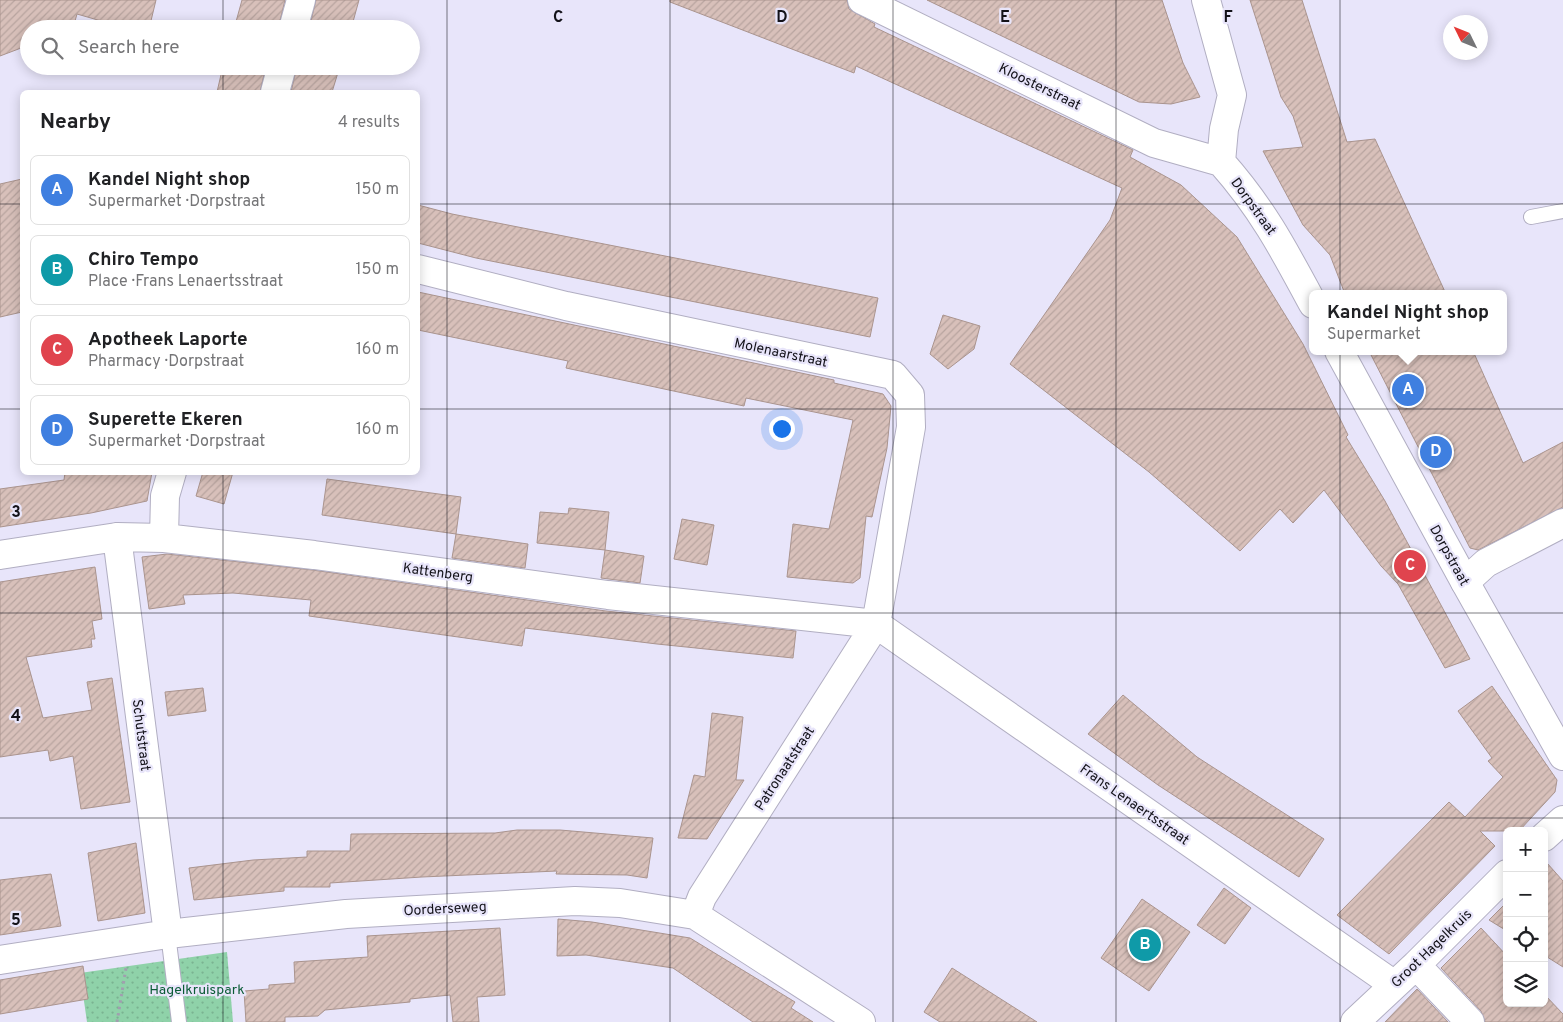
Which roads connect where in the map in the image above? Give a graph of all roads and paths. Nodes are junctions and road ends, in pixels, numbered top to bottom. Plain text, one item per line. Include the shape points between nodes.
1 (301, 0) edge
2 (862, 0) edge
3 (1206, 0) edge
4 (295, 20) edge
5 (280, 75) edge
6 (276, 90) edge
7 (1221, 162) junction
8 (1563, 211) edge
9 (1531, 217) dead end
10 (420, 270) edge
11 (1309, 297) edge
12 (1341, 355) edge
13 (171, 475) edge
14 (1563, 523) edge
15 (117, 537) junction
16 (164, 538) junction
17 (0, 556) edge
18 (1465, 582) junction
19 (876, 624) junction
20 (1563, 756) edge
21 (1563, 820) edge
22 (1548, 833) edge
23 (1503, 878) edge
24 (695, 915) junction
25 (168, 934) junction
26 (130, 940) junction
27 (0, 960) edge
28 (1416, 965) junction
29 (1394, 984) junction
30 (117, 1022) edge
31 (179, 1022) edge
32 (861, 1022) edge
33 (1355, 1022) edge
34 (1470, 1022) edge

1 - 4 street
2 - 7 street, Kloosterstraat via 1154,143
3 - 7 street via 1232,95
5 - 6 street
7 - 11 street, Dorpstraat via 1271,226
8 - 9 lane
10 - 19 street, Molenaarstraat via 566,306 893,375 910,394 911,428
12 - 18 street, Dorpstraat
13 - 16 street via 165,496
14 - 18 street via 1486,563
15 - 16 street, Kattenberg
15 - 17 street, Kattenberg
15 - 25 street, Schutstraat
16 - 19 street, Kattenberg via 608,595
18 - 20 street, Dorpstraat
19 - 24 street, Patronaatstraat via 702,897
19 - 29 street, Frans Lenaertsstraat
21 - 22 street
23 - 28 street, Groot Hagelkruis
24 - 25 street, Oorderseweg via 575,901 346,914
24 - 32 street, Oorderseweg
25 - 26 street, Oorderseweg
25 - 31 lane
26 - 27 street, Oorderseweg
26 - 30 path
28 - 29 street, Groot Hagelkruis
28 - 34 street
29 - 33 street, Groot Hagelkruis

